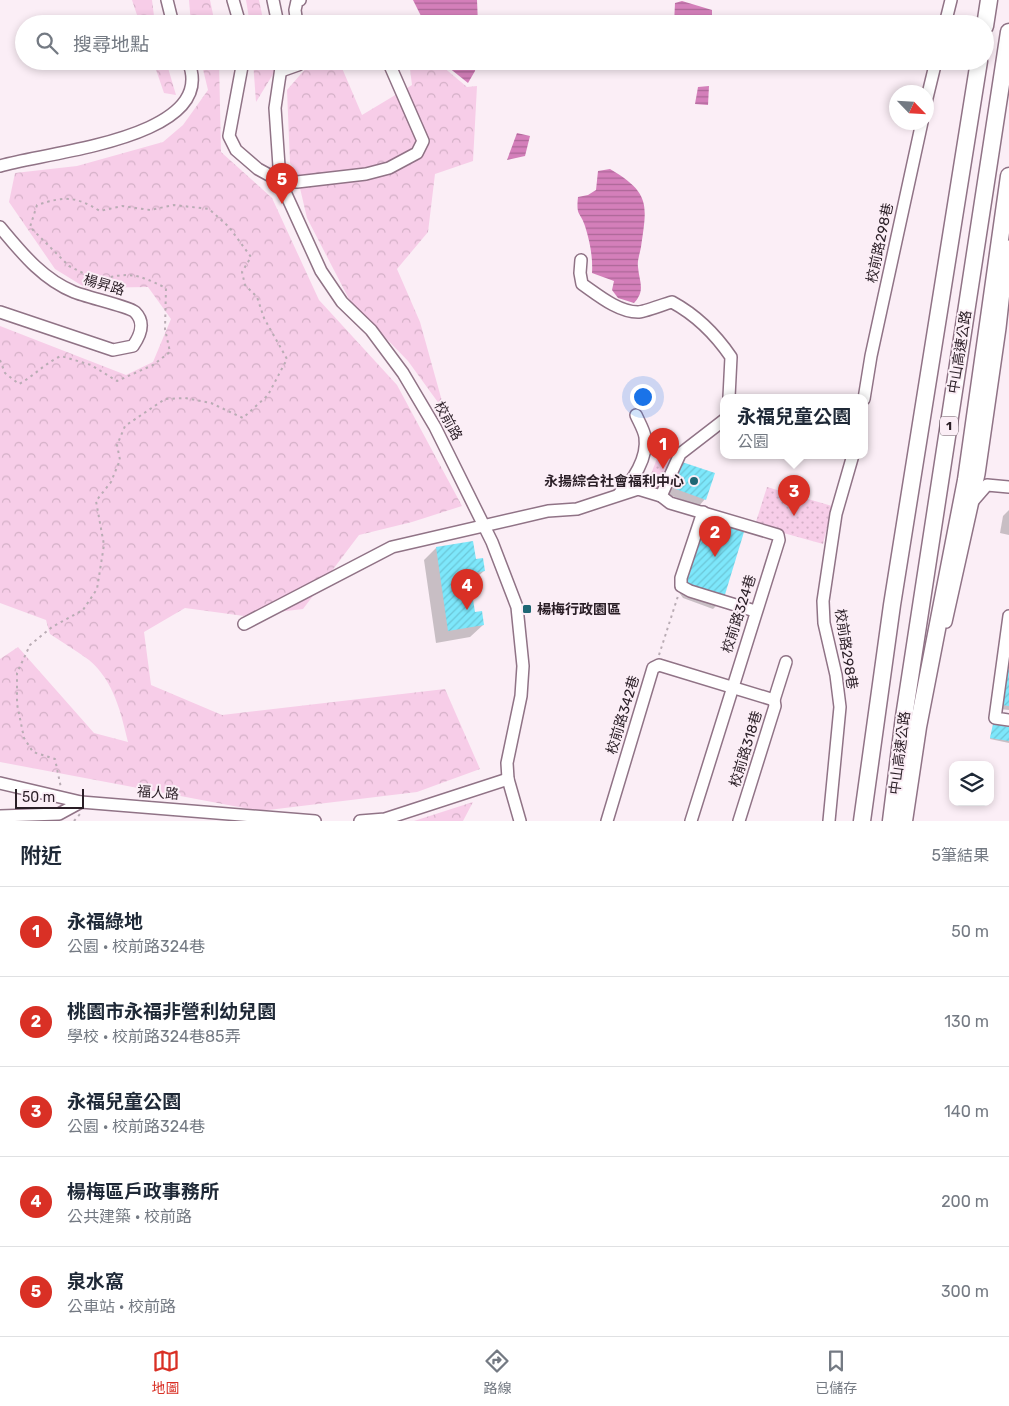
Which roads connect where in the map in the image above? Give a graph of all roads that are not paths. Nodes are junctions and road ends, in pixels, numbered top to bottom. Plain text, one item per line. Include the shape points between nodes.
1 (167, 0) edge
2 (233, 0) edge
3 (273, 0) edge
4 (300, 0) edge
5 (951, 0) edge
6 (990, 0) edge
7 (171, 15) edge
8 (237, 15) edge
9 (276, 15) edge
10 (296, 15) edge
11 (947, 15) edge
12 (987, 15) edge
13 (1009, 32) edge
14 (191, 70) edge
15 (241, 70) edge
16 (281, 70) edge
17 (392, 70) edge
18 (934, 70) edge
19 (978, 70) edge
20 (930, 85) edge
21 (920, 130) edge
22 (0, 166) edge
23 (280, 181) junction
24 (1009, 183) edge
25 (0, 226) edge
26 (1009, 246) edge
27 (581, 260) dead end
28 (1001, 305) junction
29 (0, 312) edge
30 (1009, 323) edge
31 (729, 394) edge
32 (865, 394) edge
33 (636, 415) dead end
34 (720, 423) edge
35 (852, 459) edge
36 (1009, 488) edge
37 (661, 496) junction
38 (614, 498) junction
39 (973, 501) junction
40 (703, 512) junction
41 (484, 525) junction
42 (755, 610) junction
43 (1009, 616) edge
44 (244, 624) dead end
45 (786, 662) dead end
46 (731, 688) junction
47 (774, 700) junction
48 (1009, 720) edge
49 (918, 727) junction
50 (508, 778) junction
51 (0, 783) edge
52 (81, 802) junction
53 (0, 816) edge
54 (315, 821) edge
55 (360, 821) edge
56 (520, 821) edge
57 (607, 821) edge
58 (691, 821) edge
59 (739, 821) edge
60 (829, 821) edge
61 (862, 821) edge
62 (891, 821) edge
63 (904, 821) edge

1 - 7 street
2 - 8 street
3 - 9 street
4 - 10 street via 297,1
5 - 11 street
6 - 12 highway
13 - 62 highway, 中山高速公路 / 1
14 - 22 street via 185,103 159,125 81,149
15 - 23 street via 229,136 236,150 258,169
16 - 23 street, 校前路 via 275,108
17 - 23 street via 423,141 417,152 398,164 366,174
18 - 20 street
19 - 61 highway, 中山高速公路 / 1 via 892,605
21 - 32 street, 校前路298巷
23 - 41 street, 校前路 via 321,271 342,302 371,330 403,373 435,427
24 - 49 highway via 966,480
25 - 29 street, 楊昇路 via 36,267 54,282 96,300 134,310 142,326 133,346 113,350
26 - 28 street
27 - 31 street via 582,284 606,301 640,312 672,302 705,326 731,356
28 - 30 street
28 - 39 street via 999,338
33 - 38 street via 645,438 645,448 634,479
34 - 37 street via 680,454
35 - 60 street, 校前路298巷 via 836,514 823,601 840,707
36 - 39 street via 987,485
37 - 38 street, 校前路324巷 via 638,489
37 - 40 street, 校前路324巷 via 670,503
38 - 41 street, 校前路324巷 via 577,509 548,511
39 - 49 street via 938,660
40 - 42 street via 681,586
40 - 42 street, 校前路324巷 via 778,535
41 - 44 street, 校前路324巷 via 392,547
41 - 50 street, 校前路 via 517,607 520,633 521,696 507,763
42 - 46 street, 校前路324巷
43 - 48 street via 995,718
45 - 47 street
46 - 47 street, 校前路318巷
46 - 57 street, 校前路342巷 via 656,665
46 - 58 street, 校前路324巷
47 - 59 street, 校前路318巷 via 775,706
49 - 63 highway
50 - 55 street via 385,820
50 - 56 street, 校前路
51 - 52 street, 福人路
52 - 53 street via 59,814
52 - 54 street, 福人路

